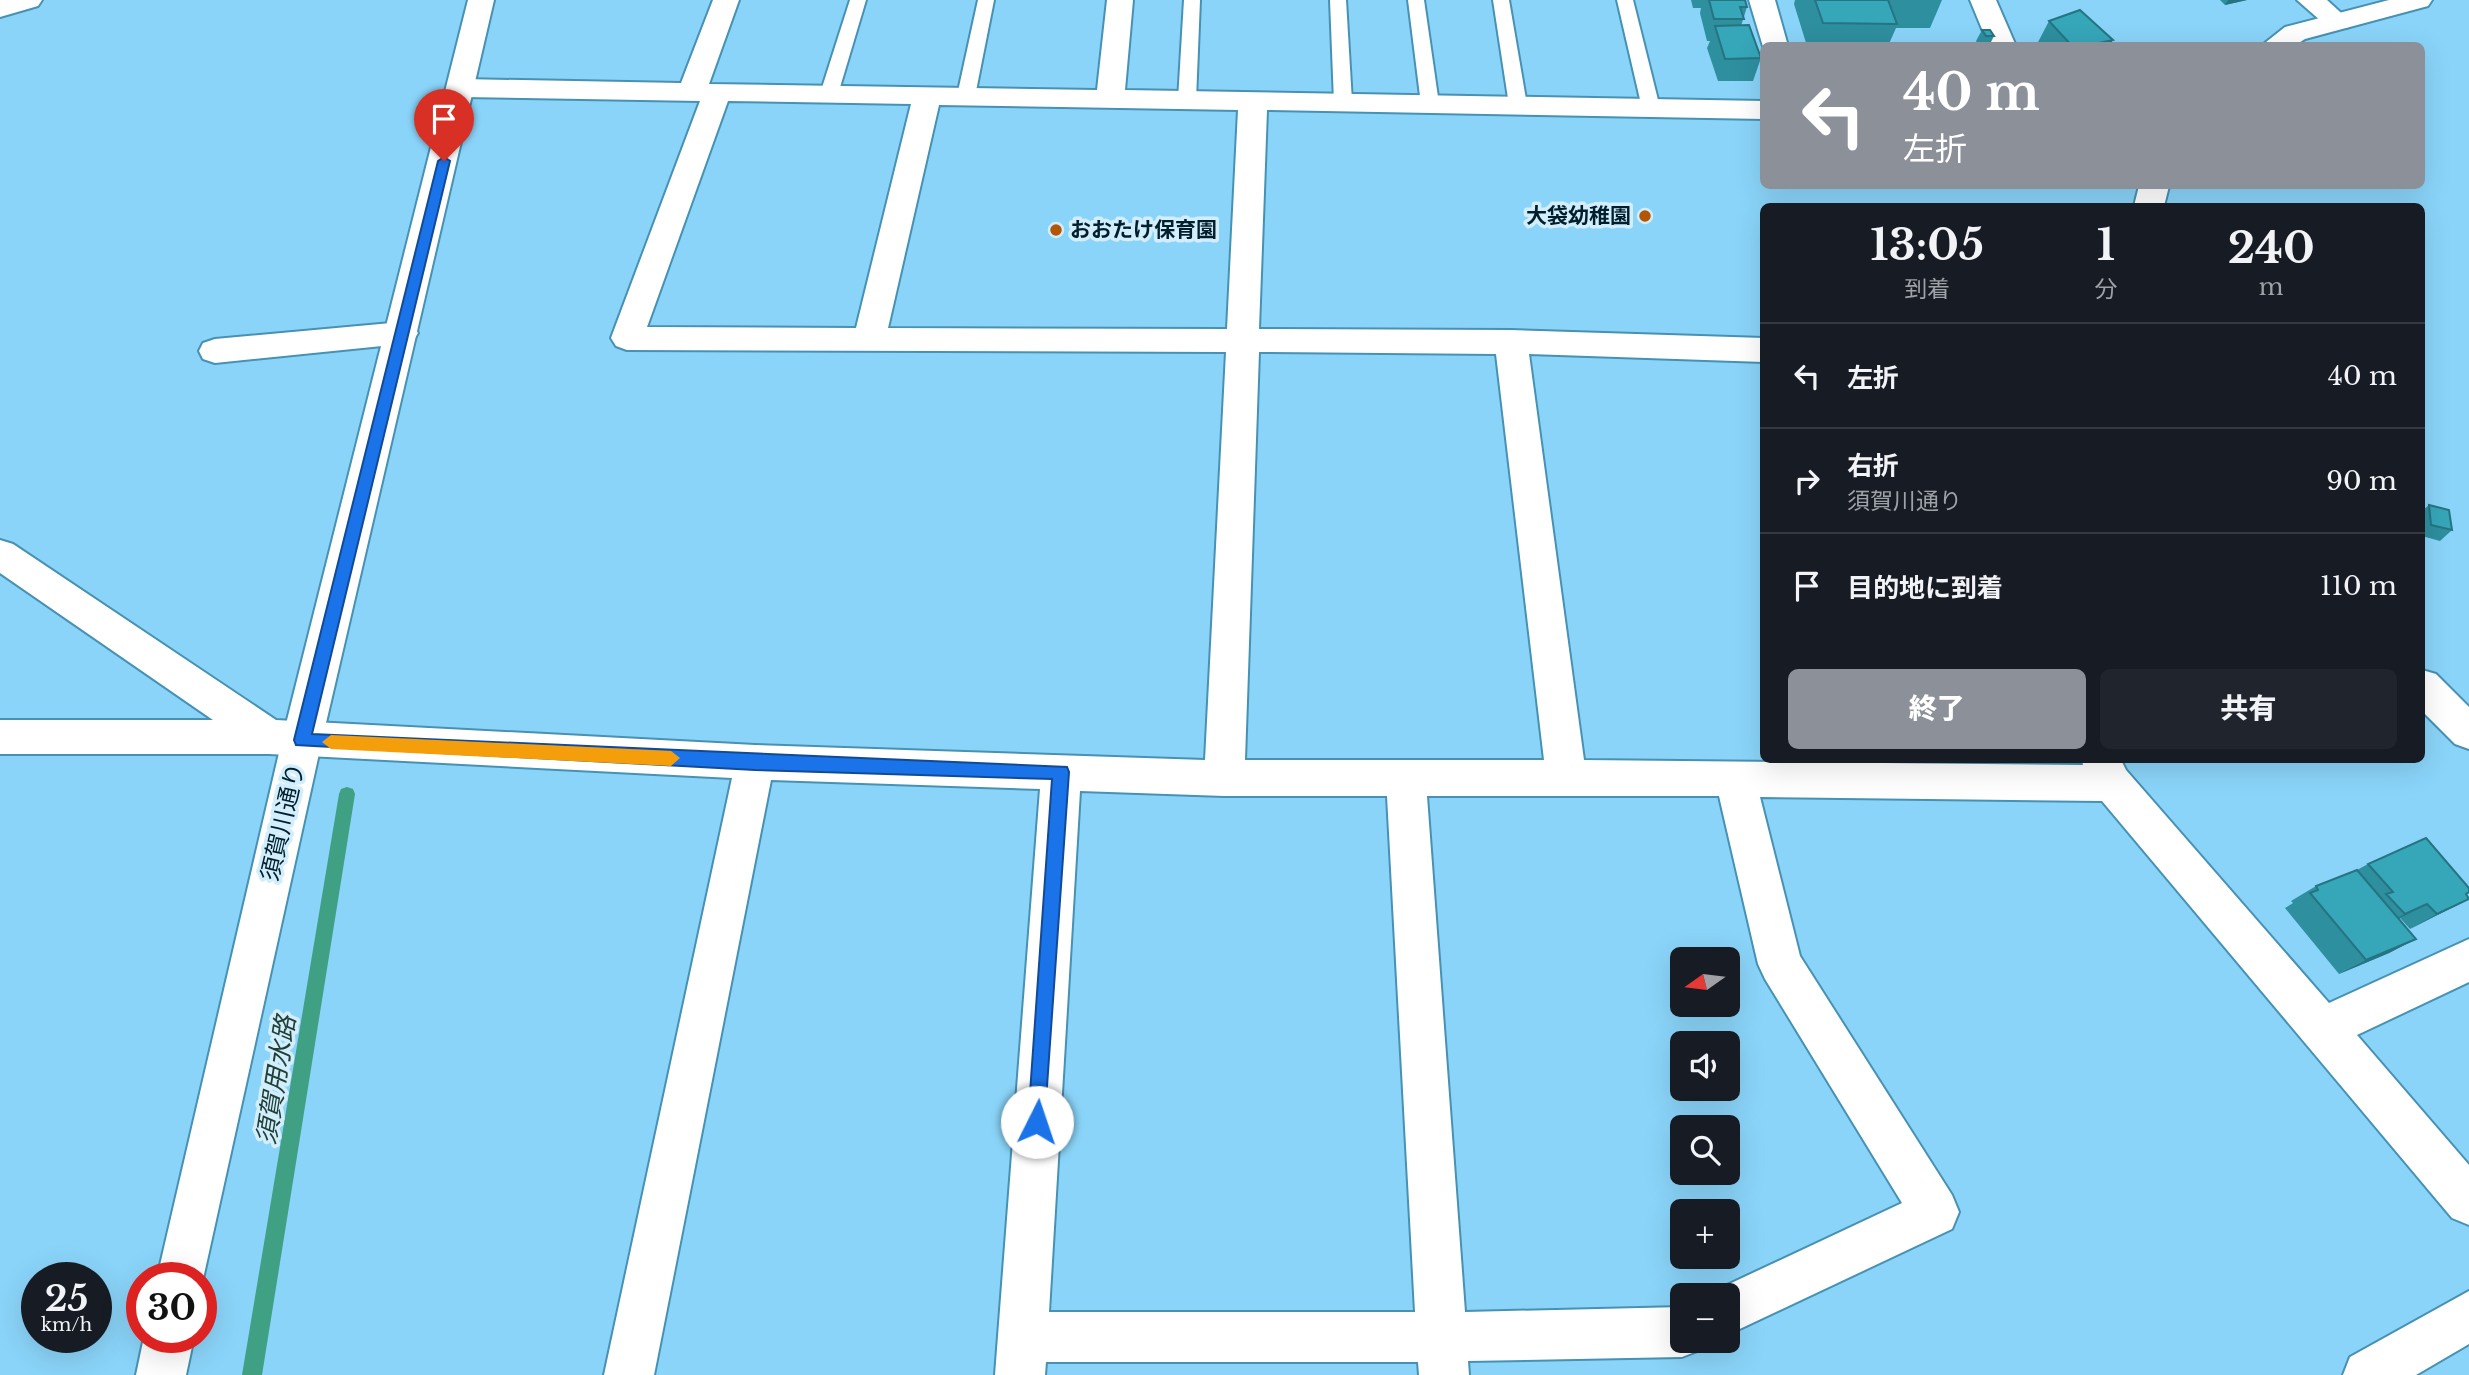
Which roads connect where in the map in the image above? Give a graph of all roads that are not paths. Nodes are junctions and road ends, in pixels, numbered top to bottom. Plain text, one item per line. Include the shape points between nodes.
1 (29, 0) edge
2 (481, 0) edge
3 (726, 0) edge
4 (858, 0) edge
5 (986, 0) edge
6 (1120, 0) edge
7 (1192, 0) edge
8 (1338, 0) edge
9 (1416, 0) edge
10 (1502, 0) edge
11 (1625, 0) edge
12 (1762, 0) edge
13 (1983, 0) edge
14 (2310, 0) edge
15 (2419, 0) edge
16 (0, 9) edge
17 (2338, 22) junction
18 (1774, 42) edge
19 (2001, 42) edge
20 (2280, 42) edge
21 (462, 88) junction
22 (705, 92) junction
23 (829, 94) junction
24 (926, 96) junction
25 (966, 96) junction
26 (1110, 99) junction
27 (1187, 100) junction
28 (1253, 101) junction
29 (1343, 102) junction
30 (1430, 104) junction
31 (1518, 105) junction
32 (1651, 108) junction
33 (1760, 110) edge
34 (402, 333) junction
35 (869, 339) junction
36 (1242, 341) junction
37 (1511, 342) junction
38 (1760, 350) edge
39 (215, 351) dead end
40 (0, 554) edge
41 (2425, 689) edge
42 (2469, 732) edge
43 (0, 737) edge
44 (286, 739) junction
45 (755, 762) junction
46 (2106, 771) edge
47 (1061, 772) junction
48 (1224, 778) junction
49 (1406, 778) junction
50 (1566, 779) junction
51 (1735, 779) junction
52 (2469, 960) edge
53 (2322, 1029) junction
54 (2469, 1201) edge
55 (184, 1262) edge
56 (1740, 1304) edge
57 (2469, 1316) edge
58 (1670, 1333) edge
59 (166, 1353) edge
60 (1021, 1356) edge
61 (1442, 1356) edge
62 (161, 1375) edge
63 (629, 1375) edge
64 (2368, 1375) edge

1 - 16 street
2 - 21 street, 須賀川通り
3 - 22 street
4 - 23 lane
5 - 25 lane
6 - 26 street
7 - 27 lane
8 - 29 lane
9 - 30 lane
10 - 31 lane
11 - 32 lane
12 - 18 street
13 - 19 street
14 - 17 street
15 - 17 street
17 - 20 street via 2295,33
21 - 22 street
21 - 34 street, 須賀川通り
22 - 23 street
22 - 35 street via 627,338
23 - 24 street
24 - 25 street
24 - 35 street
25 - 26 street
26 - 27 street
27 - 28 street
28 - 29 street
28 - 36 street
29 - 30 street
30 - 31 street
31 - 32 street
32 - 33 street
34 - 39 street
34 - 44 street, 須賀川通り
35 - 36 street
36 - 37 street
36 - 48 street
37 - 38 street
37 - 50 street
40 - 44 street
41 - 42 street
43 - 44 street
44 - 45 street
44 - 55 street, 須賀川通り
45 - 47 street
45 - 63 street
46 - 51 street
46 - 53 street
47 - 48 street
47 - 60 street
48 - 49 street
49 - 50 street
49 - 61 street
50 - 51 street
51 - 56 street via 1780,964 1935,1212
52 - 53 street
53 - 54 street
57 - 64 street
58 - 61 street
59 - 62 street
60 - 61 street

